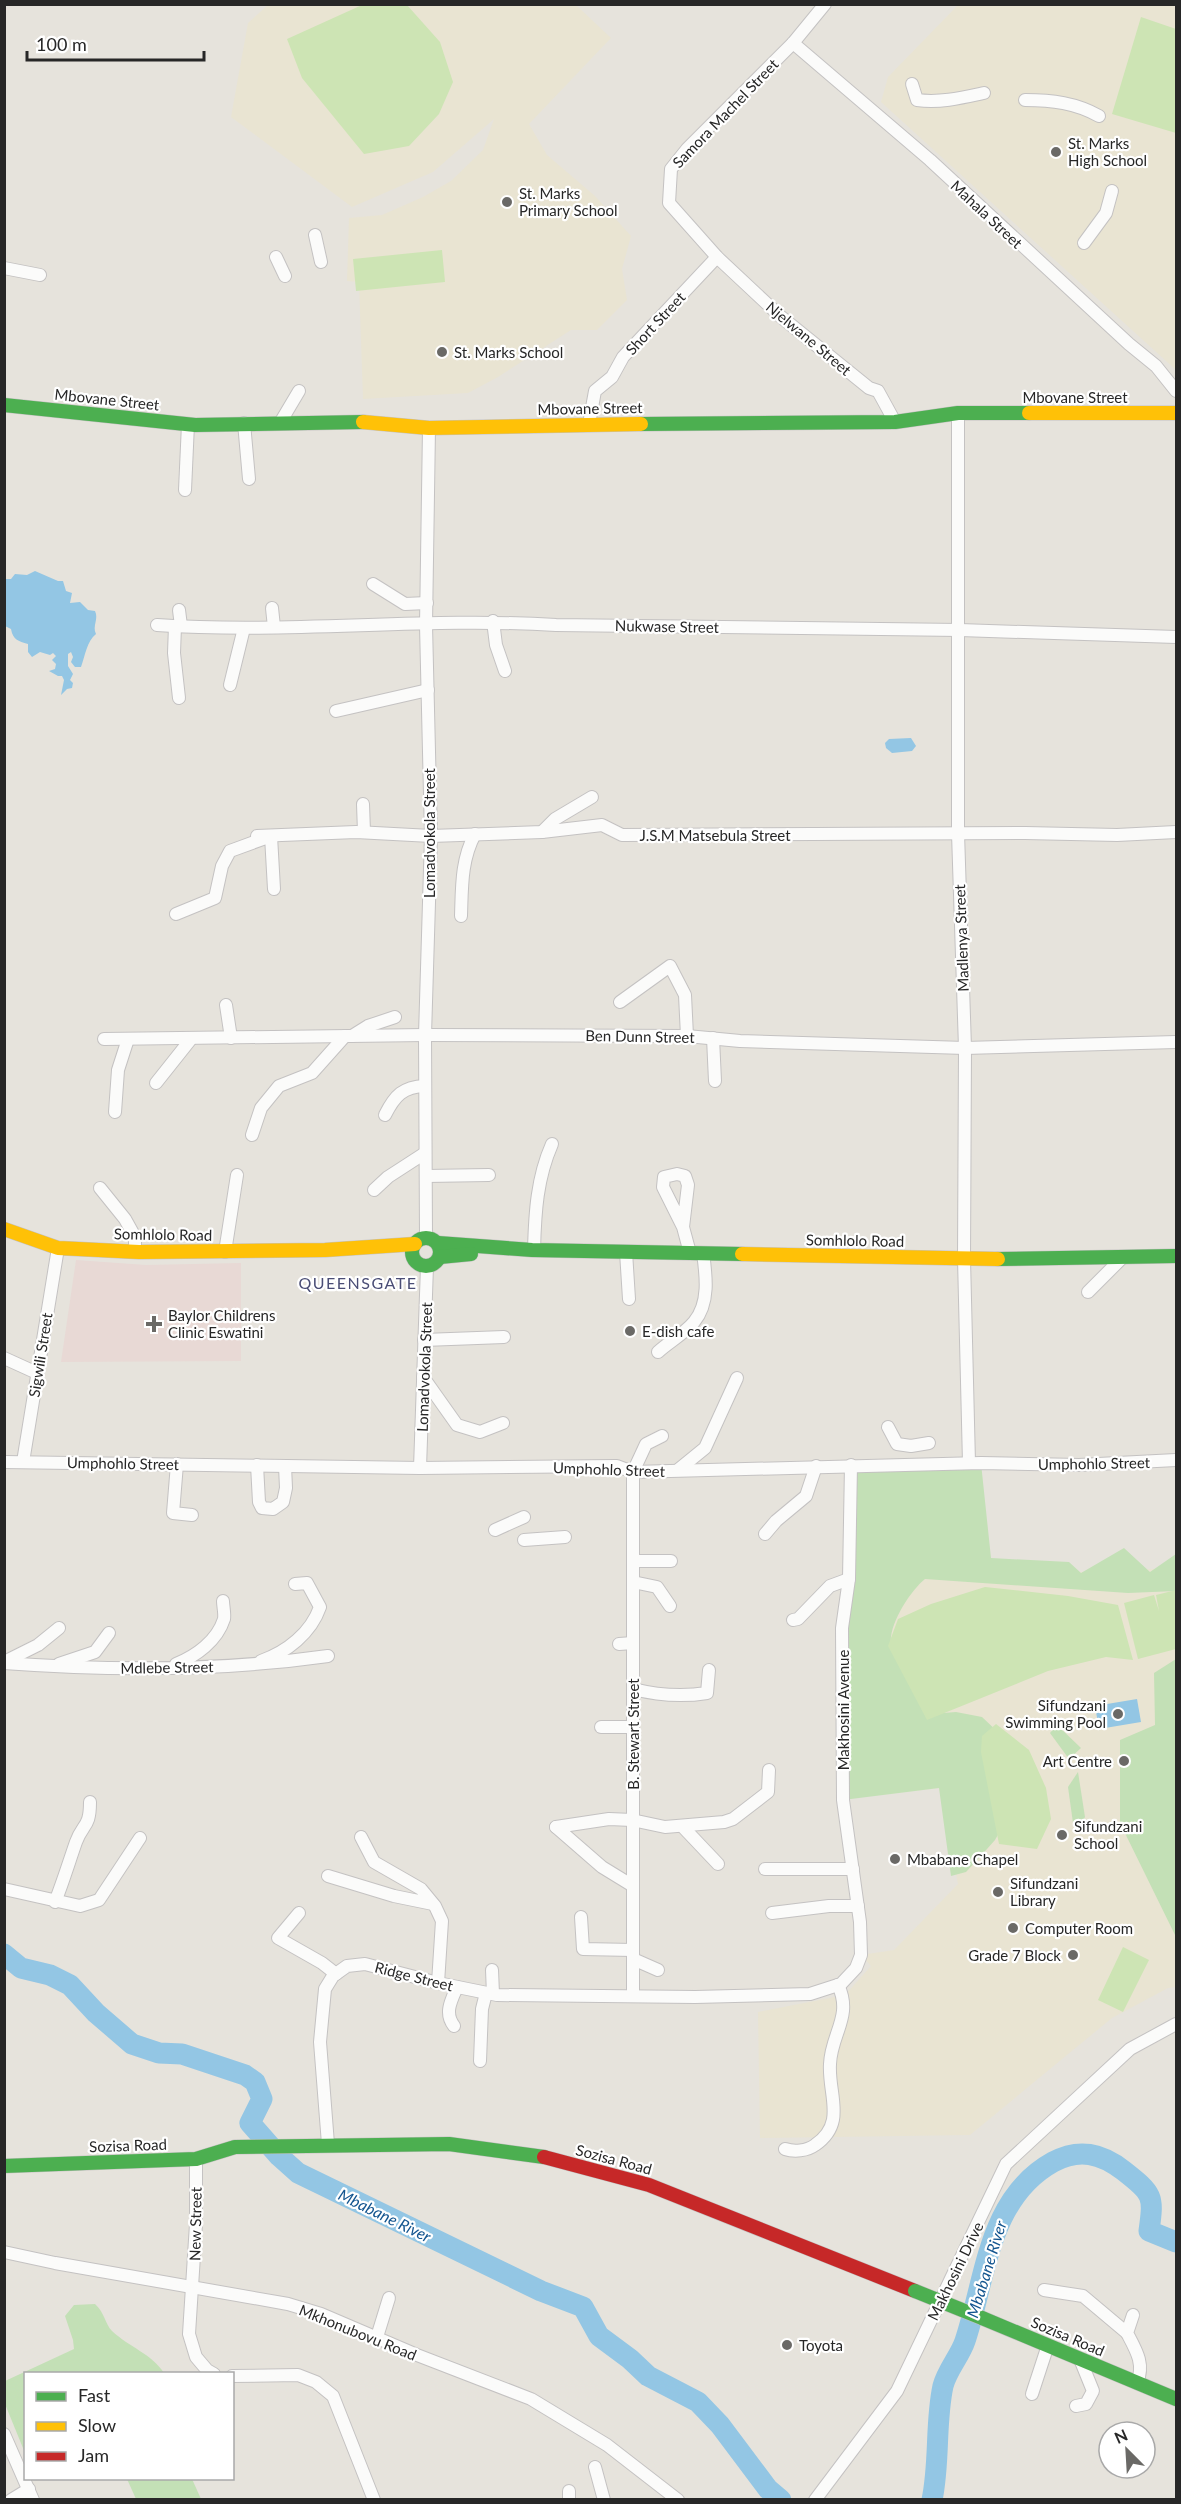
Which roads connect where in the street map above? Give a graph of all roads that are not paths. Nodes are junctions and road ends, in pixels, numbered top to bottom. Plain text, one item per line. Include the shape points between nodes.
1 (825, 4) edge
2 (793, 43) junction
3 (912, 84) dead end
4 (984, 93) dead end
5 (1025, 100) dead end
6 (1100, 116) dead end
7 (1112, 191) dead end
8 (315, 235) dead end
9 (1084, 243) dead end
10 (276, 257) dead end
11 (717, 257) junction
12 (321, 262) dead end
13 (4, 268) edge
14 (40, 275) dead end
15 (285, 276) dead end
16 (1176, 391) edge
17 (299, 392) dead end
18 (4, 405) edge
19 (958, 413) junction
20 (1176, 413) edge
21 (895, 422) junction
22 (244, 423) junction
23 (280, 423) junction
24 (188, 424) junction
25 (589, 424) junction
26 (429, 428) junction
27 (249, 479) dead end
28 (185, 490) dead end
29 (373, 584) dead end
30 (427, 603) junction
31 (273, 608) dead end
32 (179, 610) dead end
33 (493, 621) junction
34 (158, 625) dead end
35 (426, 625) junction
36 (178, 626) junction
37 (274, 627) junction
38 (244, 628) junction
39 (960, 630) junction
40 (1176, 637) edge
41 (505, 671) dead end
42 (230, 684) dead end
43 (428, 690) junction
44 (179, 698) dead end
45 (336, 711) dead end
46 (592, 797) dead end
47 (363, 804) dead end
48 (364, 832) junction
49 (542, 832) junction
50 (1176, 832) edge
51 (958, 833) junction
52 (475, 834) junction
53 (256, 836) dead end
54 (271, 836) junction
55 (431, 836) junction
56 (274, 889) dead end
57 (176, 914) dead end
58 (461, 916) dead end
59 (620, 1002) dead end
60 (226, 1005) dead end
61 (395, 1017) dead end
62 (425, 1035) junction
63 (348, 1036) junction
64 (687, 1036) junction
65 (231, 1038) junction
66 (713, 1038) junction
67 (104, 1039) dead end
68 (128, 1039) junction
69 (191, 1039) junction
70 (1176, 1042) edge
71 (965, 1048) junction
72 (715, 1081) dead end
73 (156, 1083) dead end
74 (425, 1086) junction
75 (114, 1112) dead end
76 (385, 1115) dead end
77 (252, 1136) dead end
78 (552, 1144) dead end
79 (425, 1153) junction
80 (237, 1174) dead end
81 (489, 1175) dead end
82 (426, 1176) junction
83 (100, 1188) dead end
84 (374, 1190) dead end
85 (683, 1227) dead end
86 (4, 1229) edge
87 (58, 1248) junction
88 (426, 1248) junction
89 (533, 1250) junction
90 (225, 1251) junction
91 (135, 1252) junction
92 (626, 1252) junction
93 (696, 1253) junction
94 (1176, 1256) edge
95 (1123, 1257) junction
96 (964, 1259) junction
97 (427, 1266) joint
98 (1088, 1292) dead end
99 (629, 1299) dead end
100 (504, 1337) dead end
101 (424, 1340) junction
102 (658, 1352) dead end
103 (4, 1358) edge
104 (37, 1373) junction
105 (423, 1377) junction
106 (737, 1378) dead end
107 (503, 1423) dead end
108 (888, 1427) dead end
109 (662, 1436) dead end
110 (929, 1443) dead end
111 (1176, 1460) edge
112 (4, 1462) edge
113 (23, 1462) junction
114 (969, 1463) junction
115 (177, 1464) junction
116 (257, 1465) junction
117 (851, 1465) junction
118 (285, 1466) junction
119 (816, 1466) junction
120 (420, 1468) junction
121 (678, 1470) junction
122 (633, 1472) junction
123 (192, 1515) dead end
124 (524, 1517) dead end
125 (495, 1530) dead end
126 (765, 1534) dead end
127 (566, 1537) dead end
128 (524, 1540) dead end
129 (633, 1561) junction
130 (671, 1561) dead end
131 (849, 1579) junction
132 (633, 1582) junction
133 (295, 1584) dead end
134 (223, 1601) dead end
135 (670, 1606) dead end
136 (793, 1620) dead end
137 (59, 1628) dead end
138 (109, 1633) dead end
139 (633, 1643) junction
140 (620, 1644) dead end
141 (328, 1656) dead end
142 (4, 1662) edge
143 (251, 1665) junction
144 (50, 1666) junction
145 (170, 1666) junction
146 (709, 1670) dead end
147 (633, 1689) junction
148 (601, 1727) dead end
149 (633, 1727) junction
150 (769, 1770) dead end
151 (90, 1802) dead end
152 (632, 1820) junction
153 (682, 1826) junction
154 (361, 1837) dead end
155 (140, 1838) dead end
156 (718, 1864) dead end
157 (765, 1869) dead end
158 (853, 1869) junction
159 (328, 1876) dead end
160 (633, 1886) junction
161 (4, 1889) edge
162 (55, 1902) junction
163 (433, 1904) junction
164 (858, 1906) junction
165 (299, 1913) dead end
166 (772, 1913) dead end
167 (581, 1917) dead end
168 (633, 1954) junction
169 (492, 1970) dead end
170 (658, 1971) dead end
171 (336, 1974) junction
172 (438, 1983) junction
173 (838, 1985) junction
174 (457, 1987) junction
175 (490, 1993) junction
176 (633, 1996) junction
177 (1176, 2024) edge
178 (454, 2026) dead end
179 (480, 2061) dead end
180 (328, 2144) junction
181 (785, 2149) dead end
182 (196, 2159) junction
183 (4, 2166) edge
184 (4, 2252) edge
185 (193, 2288) junction
186 (1044, 2289) dead end
187 (389, 2298) dead end
188 (1133, 2315) dead end
189 (1127, 2333) junction
190 (377, 2337) junction
191 (1048, 2345) junction
192 (1080, 2359) junction
193 (212, 2372) edge
194 (234, 2376) edge
195 (1137, 2383) junction
196 (1032, 2394) dead end
197 (1176, 2399) edge
198 (1076, 2406) dead end
199 (5, 2438) edge
200 (595, 2467) dead end
201 (24, 2479) edge
202 (24, 2480) edge
203 (31, 2494) edge
204 (11, 2499) edge
205 (374, 2499) edge
206 (604, 2499) edge
207 (678, 2499) edge
208 (815, 2499) edge

1 - 2 street, Samora Machel Street
2 - 11 street, Samora Machel Street via 671,169 669,203
2 - 16 street, Mahala Street via 923,154 1156,366
3 - 4 street via 917,100 929,102
5 - 6 street via 1065,103
7 - 9 street via 1106,213
8 - 12 street
10 - 15 street
11 - 21 street, Njelwane Street via 780,316 869,388 878,391
11 - 25 street, Short Street via 623,357 612,377 595,391
13 - 14 street
17 - 23 street
18 - 24 main road, Mbovane Street
19 - 20 main road, Mbovane Street
19 - 21 main road, Mbovane Street
19 - 39 street, Madlenya Street
21 - 25 main road, Mbovane Street
22 - 23 main road, Mbovane Street
22 - 24 main road, Mbovane Street
22 - 27 street
23 - 26 main road, Mbovane Street via 372,421
24 - 28 street
25 - 26 main road, Mbovane Street
26 - 30 street, Lomadvokola Street
29 - 30 street via 405,603
30 - 35 street, Lomadvokola Street
31 - 37 street
32 - 36 street
33 - 35 street, Nukwase Street
33 - 39 street, Nukwase Street
33 - 41 street
34 - 36 street, Nukwase Street
35 - 37 street, Nukwase Street
35 - 43 street, Lomadvokola Street
36 - 38 street, Nukwase Street
36 - 44 street via 174,653
37 - 38 street, Nukwase Street
38 - 42 street
39 - 40 street, Nukwase Street
39 - 51 street, Madlenya Street
43 - 45 street
43 - 55 street, Lomadvokola Street
46 - 49 street via 555,819
47 - 48 street
48 - 54 street, J.S.M Matsebula Street
48 - 55 street, J.S.M Matsebula Street
49 - 51 street, J.S.M Matsebula Street via 602,825 622,835
49 - 52 street, J.S.M Matsebula Street
50 - 51 street, J.S.M Matsebula Street
51 - 71 street, Madlenya Street
52 - 55 street, J.S.M Matsebula Street
52 - 58 street via 462,870
53 - 54 street, J.S.M Matsebula Street
54 - 56 street
54 - 57 street via 230,851 222,866 215,898
55 - 62 street, Lomadvokola Street
59 - 64 street via 670,966 686,995
60 - 65 street
61 - 63 street
62 - 63 street, Ben Dunn Street
62 - 64 street, Ben Dunn Street
62 - 74 street, Lomadvokola Street
63 - 65 street, Ben Dunn Street
63 - 77 street via 312,1073 279,1086 261,1108
64 - 66 street, Ben Dunn Street
65 - 69 street, Ben Dunn Street
66 - 71 street, Ben Dunn Street
66 - 72 street
67 - 68 street, Ben Dunn Street
68 - 69 street, Ben Dunn Street
68 - 75 street via 118,1070
69 - 73 street
70 - 71 street, Ben Dunn Street
71 - 96 street, Madlenya Street
74 - 76 street via 401,1091
74 - 79 street, Lomadvokola Street
78 - 89 street via 542,1167
79 - 82 street, Lomadvokola Street
79 - 84 street
80 - 90 street
81 - 82 street
82 - 88 street, Lomadvokola Street
83 - 91 street via 135,1237
85 - 93 street
86 - 87 main road, Somhlolo Road
87 - 91 main road, Somhlolo Road
87 - 104 street, Sigwili Street
88 - 89 main road, Somhlolo Road
88 - 90 main road, Somhlolo Road
88 - 97 main road via 435,1263
89 - 92 main road, Somhlolo Road
90 - 91 main road, Somhlolo Road
92 - 93 main road, Somhlolo Road
92 - 99 street
93 - 96 main road, Somhlolo Road
93 - 102 street via 706,1287 704,1302 695,1321
94 - 95 main road, Somhlolo Road
95 - 96 main road, Somhlolo Road
95 - 98 street
96 - 114 street, Madlenya Street
97 - 101 street, Lomadvokola Street
100 - 101 street
101 - 105 street, Lomadvokola Street
103 - 104 street
104 - 113 street, Sigwili Street
105 - 107 street via 457,1425 480,1432
105 - 120 street, Lomadvokola Street
106 - 121 street via 705,1448
108 - 110 street via 897,1444
109 - 122 street via 646,1444
111 - 114 street, Umphohlo Street via 1078,1465
112 - 113 street, Umphohlo Street
113 - 115 street, Umphohlo Street
114 - 117 street, Umphohlo Street
115 - 116 street, Umphohlo Street
115 - 123 street via 173,1513
116 - 118 street, Umphohlo Street
116 - 118 street via 259,1502 262,1508 273,1509 282,1502 286,1488
117 - 119 street, Umphohlo Street
117 - 131 street, Makhosini Avenue
118 - 120 street, Umphohlo Street
119 - 121 street, Umphohlo Street
119 - 126 street via 806,1496
120 - 122 street, Umphohlo Street via 617,1466
121 - 122 street, Umphohlo Street
122 - 129 street, B. Stewart Street
124 - 125 street
127 - 128 street
129 - 130 street
129 - 132 street, B. Stewart Street
131 - 136 street via 830,1586 798,1620
131 - 158 street, Makhosini Avenue via 842,1628 843,1800
132 - 135 street via 657,1587
132 - 139 street, B. Stewart Street
133 - 143 street via 307,1583 315,1594 320,1607 316,1621 272,1658
134 - 145 street via 225,1618 216,1634 189,1659
137 - 142 street via 38,1645
138 - 144 street via 95,1653
139 - 140 street
139 - 147 street, B. Stewart Street
141 - 143 street, Mdlebe Street
142 - 144 street, Mdlebe Street
143 - 145 street, Mdlebe Street
144 - 145 street, Mdlebe Street
146 - 147 street via 707,1693 652,1694
147 - 149 street, B. Stewart Street
148 - 149 street
149 - 152 street, B. Stewart Street
150 - 153 street via 768,1792 733,1819
151 - 162 street via 90,1820 77,1839
152 - 153 street via 665,1827
152 - 160 street, B. Stewart Street
152 - 160 street via 609,1819 555,1827 602,1867
153 - 156 street
154 - 163 street via 374,1862 421,1889
155 - 162 street via 99,1899 80,1906
157 - 158 street
158 - 164 street, Makhosini Avenue
159 - 163 street
160 - 168 street, B. Stewart Street
161 - 162 street
163 - 172 street via 442,1921
164 - 166 street
164 - 173 street, Makhosini Avenue via 861,1955 856,1968
165 - 171 street via 278,1938
167 - 168 street via 583,1949
168 - 170 street
168 - 176 street, B. Stewart Street
169 - 175 street
171 - 172 street, Ridge Street via 347,1966 365,1964
171 - 180 street via 325,1989 320,2042
172 - 174 street, Ridge Street
173 - 176 street, Ridge Street via 810,1994
173 - 181 street via 845,2000 830,2064 835,2115 828,2134 813,2147 793,2152
174 - 175 street, Ridge Street
174 - 178 street via 449,2006 449,2019
175 - 176 street, Ridge Street
175 - 179 street via 482,2009
177 - 208 street, Makhosini Drive via 1130,2049 1006,2164 897,2391
180 - 182 main road, Sozisa Road via 235,2147
180 - 191 main road, Sozisa Road, bridge via 449,2144 543,2157 649,2185
182 - 183 main road, Sozisa Road
182 - 185 street, New Street
184 - 185 street, Mkhonubovu Road
185 - 190 street, Mkhonubovu Road via 288,2304
185 - 193 street, New Street via 191,2345 196,2357
186 - 189 street via 1083,2296
187 - 190 street
188 - 189 street
189 - 195 street via 1140,2360
190 - 207 street, Mkhonubovu Road via 531,2399 607,2445
191 - 192 main road, Sozisa Road
191 - 196 street
192 - 195 main road, Sozisa Road
192 - 198 street via 1093,2391 1086,2404
194 - 205 street via 298,2375 316,2382 333,2396
195 - 197 main road, Sozisa Road
199 - 201 street
200 - 206 street
202 - 203 street
203 - 204 street

